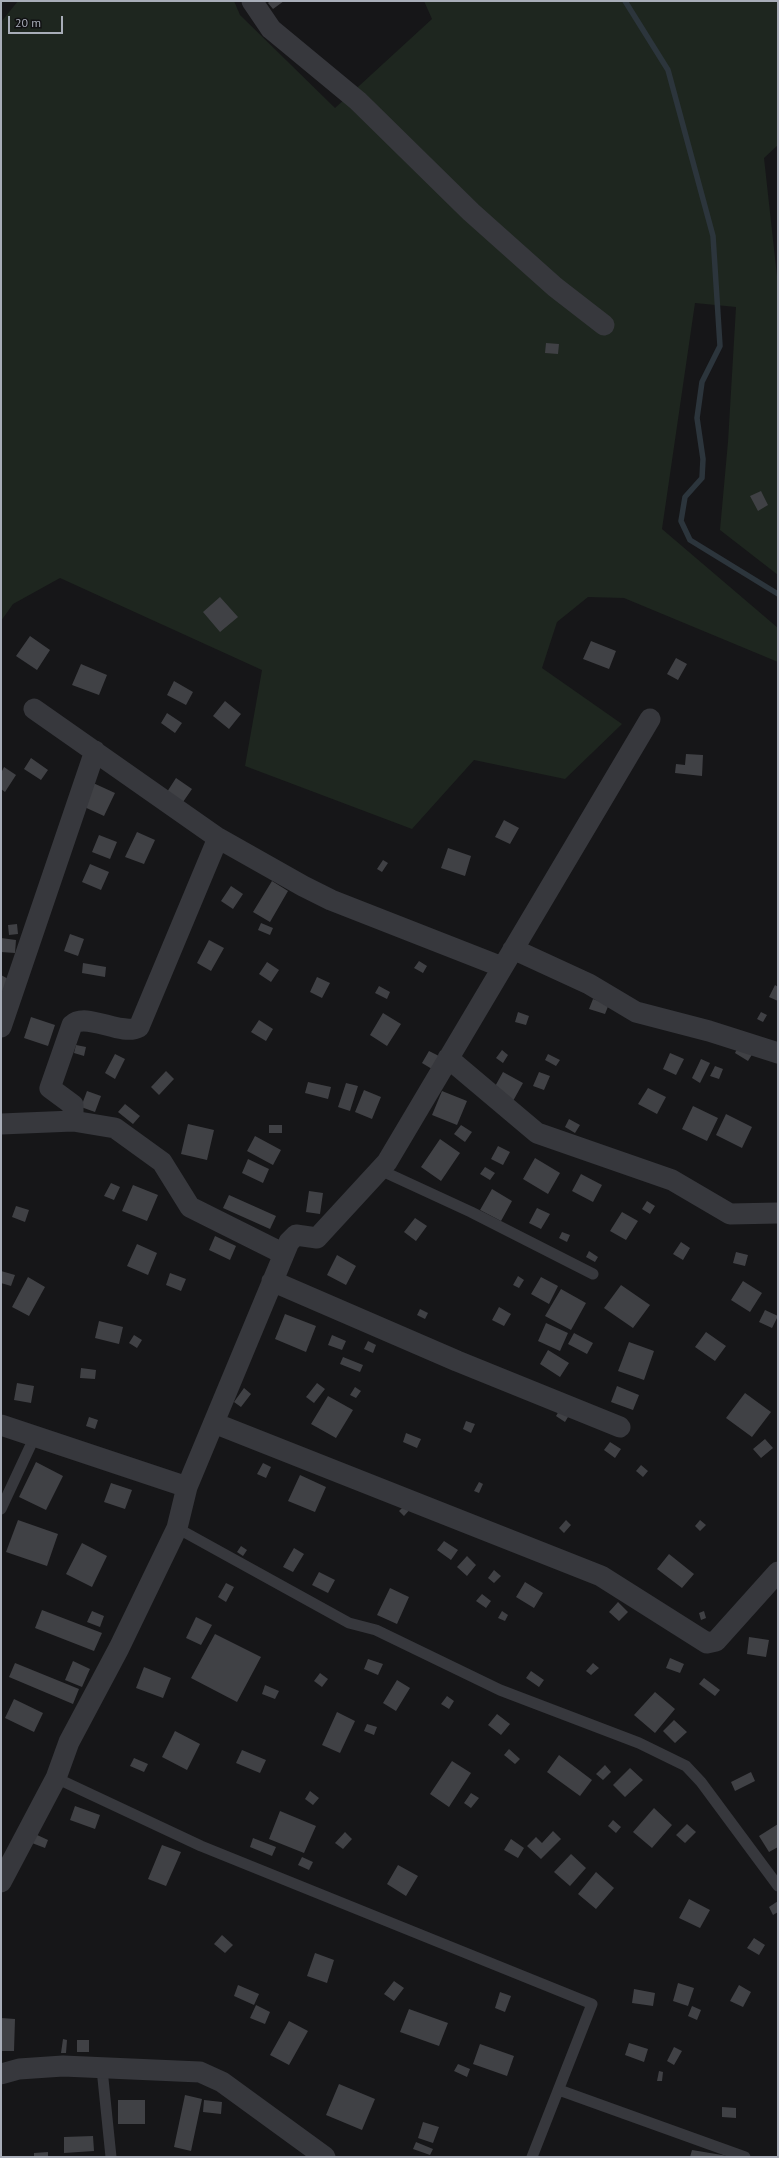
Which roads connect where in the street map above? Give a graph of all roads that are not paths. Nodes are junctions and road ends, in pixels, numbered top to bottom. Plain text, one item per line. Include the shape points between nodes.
1 (252, 1) edge
2 (604, 326) dead end
3 (34, 709) dead end
4 (650, 719) dead end
5 (95, 751) junction
6 (218, 838) junction
7 (513, 949) junction
8 (502, 967) junction
9 (1, 1027) edge
10 (778, 1053) edge
11 (448, 1058) junction
12 (73, 1121) junction
13 (1, 1124) edge
14 (380, 1170) junction
15 (778, 1214) edge
16 (284, 1254) junction
17 (593, 1274) dead end
18 (272, 1281) junction
19 (214, 1423) junction
20 (1, 1425) edge
21 (620, 1427) dead end
22 (35, 1436) junction
23 (187, 1487) junction
24 (1, 1509) edge
25 (178, 1528) junction
26 (778, 1572) edge
27 (56, 1778) junction
28 (1, 1882) edge
29 (778, 1886) edge
30 (102, 2068) junction
31 (1, 2074) edge
32 (559, 2090) junction
33 (111, 2157) edge
34 (325, 2157) edge
35 (532, 2157) edge
36 (745, 2157) edge

1 - 2 street via 271,30 358,101 471,212 555,287
3 - 5 street
4 - 7 street
5 - 6 street
5 - 9 street
6 - 8 street via 332,900
6 - 12 street via 139,1027 130,1030 82,1020 72,1025 50,1088 73,1105
7 - 8 street
7 - 10 street via 589,984 636,1012
8 - 11 street
11 - 14 street
11 - 15 street via 537,1133 672,1180 730,1214
12 - 13 street
12 - 16 street via 115,1128 162,1162 190,1207
14 - 16 street via 317,1238 296,1235 289,1242
14 - 17 lane via 472,1212
16 - 18 street
18 - 19 street
18 - 21 street
19 - 23 street
19 - 26 street via 601,1576 707,1643 716,1641
20 - 22 street
22 - 23 street
22 - 24 lane
23 - 25 street
25 - 27 street via 69,1742
25 - 29 lane via 349,1623 376,1630 500,1690 639,1743 686,1766
27 - 28 street
27 - 32 lane via 201,1846 592,2004
30 - 31 street via 42,2066
30 - 33 lane
30 - 34 street via 200,2072 211,2076
32 - 35 lane
32 - 36 lane

